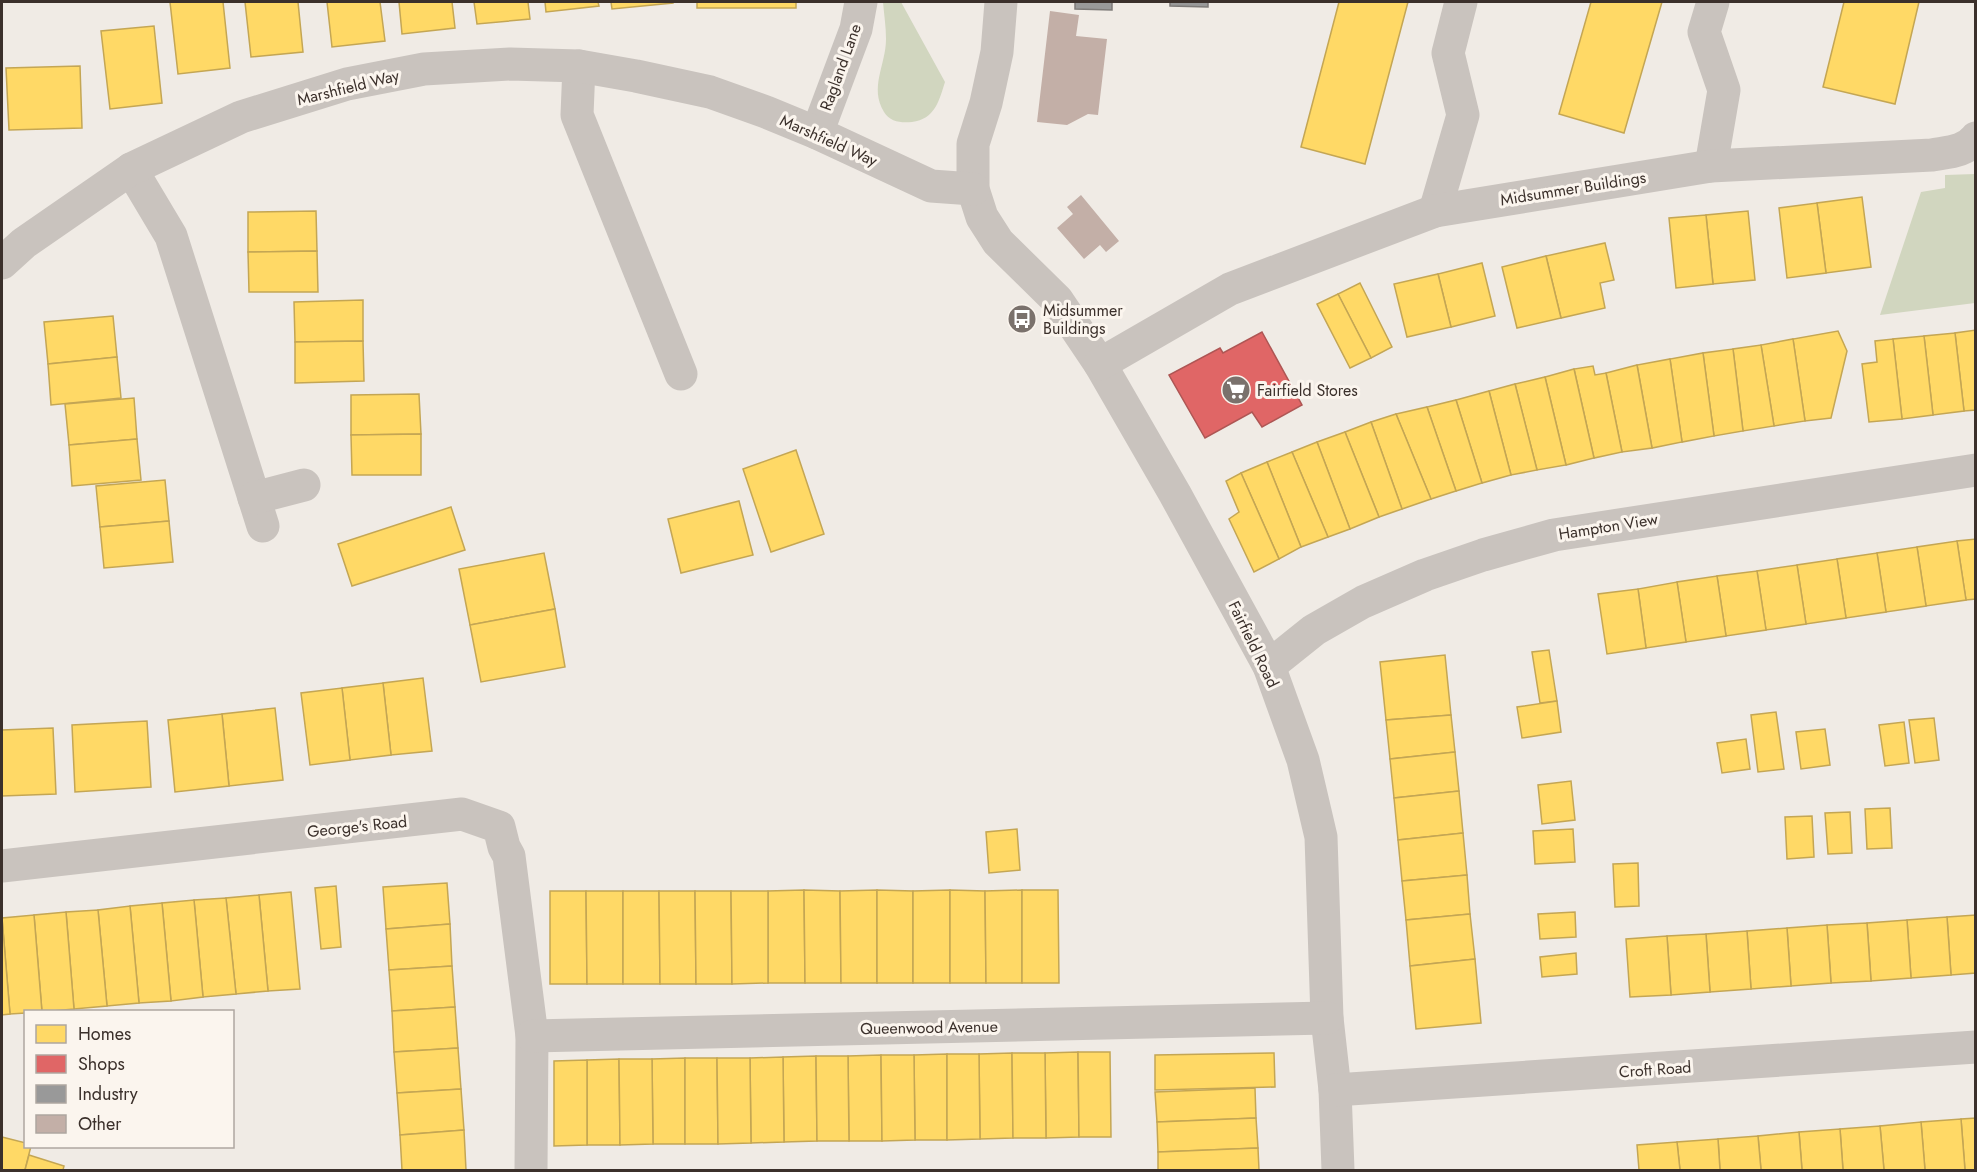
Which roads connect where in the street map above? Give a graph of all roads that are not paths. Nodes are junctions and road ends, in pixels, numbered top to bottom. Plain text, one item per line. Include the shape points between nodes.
1 (861, 2) edge
2 (1001, 2) edge
3 (1461, 2) edge
4 (1713, 2) edge
5 (579, 66) junction
6 (817, 133) junction
7 (1976, 138) edge
8 (1711, 166) junction
9 (131, 169) junction
10 (973, 189) junction
11 (1435, 211) junction
12 (2, 263) edge
13 (1100, 364) junction
14 (681, 374) dead end
15 (1976, 470) edge
16 (304, 485) dead end
17 (1269, 666) junction
18 (2, 866) edge
19 (1327, 1018) junction
20 (532, 1036) junction
21 (1976, 1047) edge
22 (1335, 1090) junction
23 (531, 1170) edge
24 (1338, 1170) edge

1 - 6 street, Ragland Lane via 856,29
2 - 10 street, Fairfield Road via 997,52 973,144
3 - 11 street via 1448,53 1463,115
4 - 8 street via 1704,32 1724,90
5 - 6 street, Marshfield Way via 710,92
5 - 9 street, Marshfield Way via 510,64 424,69 347,84 241,117
5 - 14 street via 577,115
6 - 10 street, Marshfield Way via 931,186
7 - 8 street, Midsummer Buildings via 1958,151 1932,156
8 - 11 street, Midsummer Buildings
9 - 12 street, Marshfield Way via 24,243
9 - 16 street via 171,236 258,512
10 - 13 street, Fairfield Road via 982,218 998,242 1057,300
11 - 13 street, Midsummer Buildings via 1230,289
13 - 17 street, Fairfield Road
15 - 17 street, Hampton View via 1554,535 1473,558 1363,602 1314,630
17 - 19 street, Fairfield Road via 1303,760 1321,837
18 - 20 street, George's Road via 462,814 499,827 508,856
19 - 20 street, Queenwood Avenue
19 - 22 street, Fairfield Road
20 - 23 street
21 - 22 street, Croft Road
22 - 24 street, Fairfield Road

